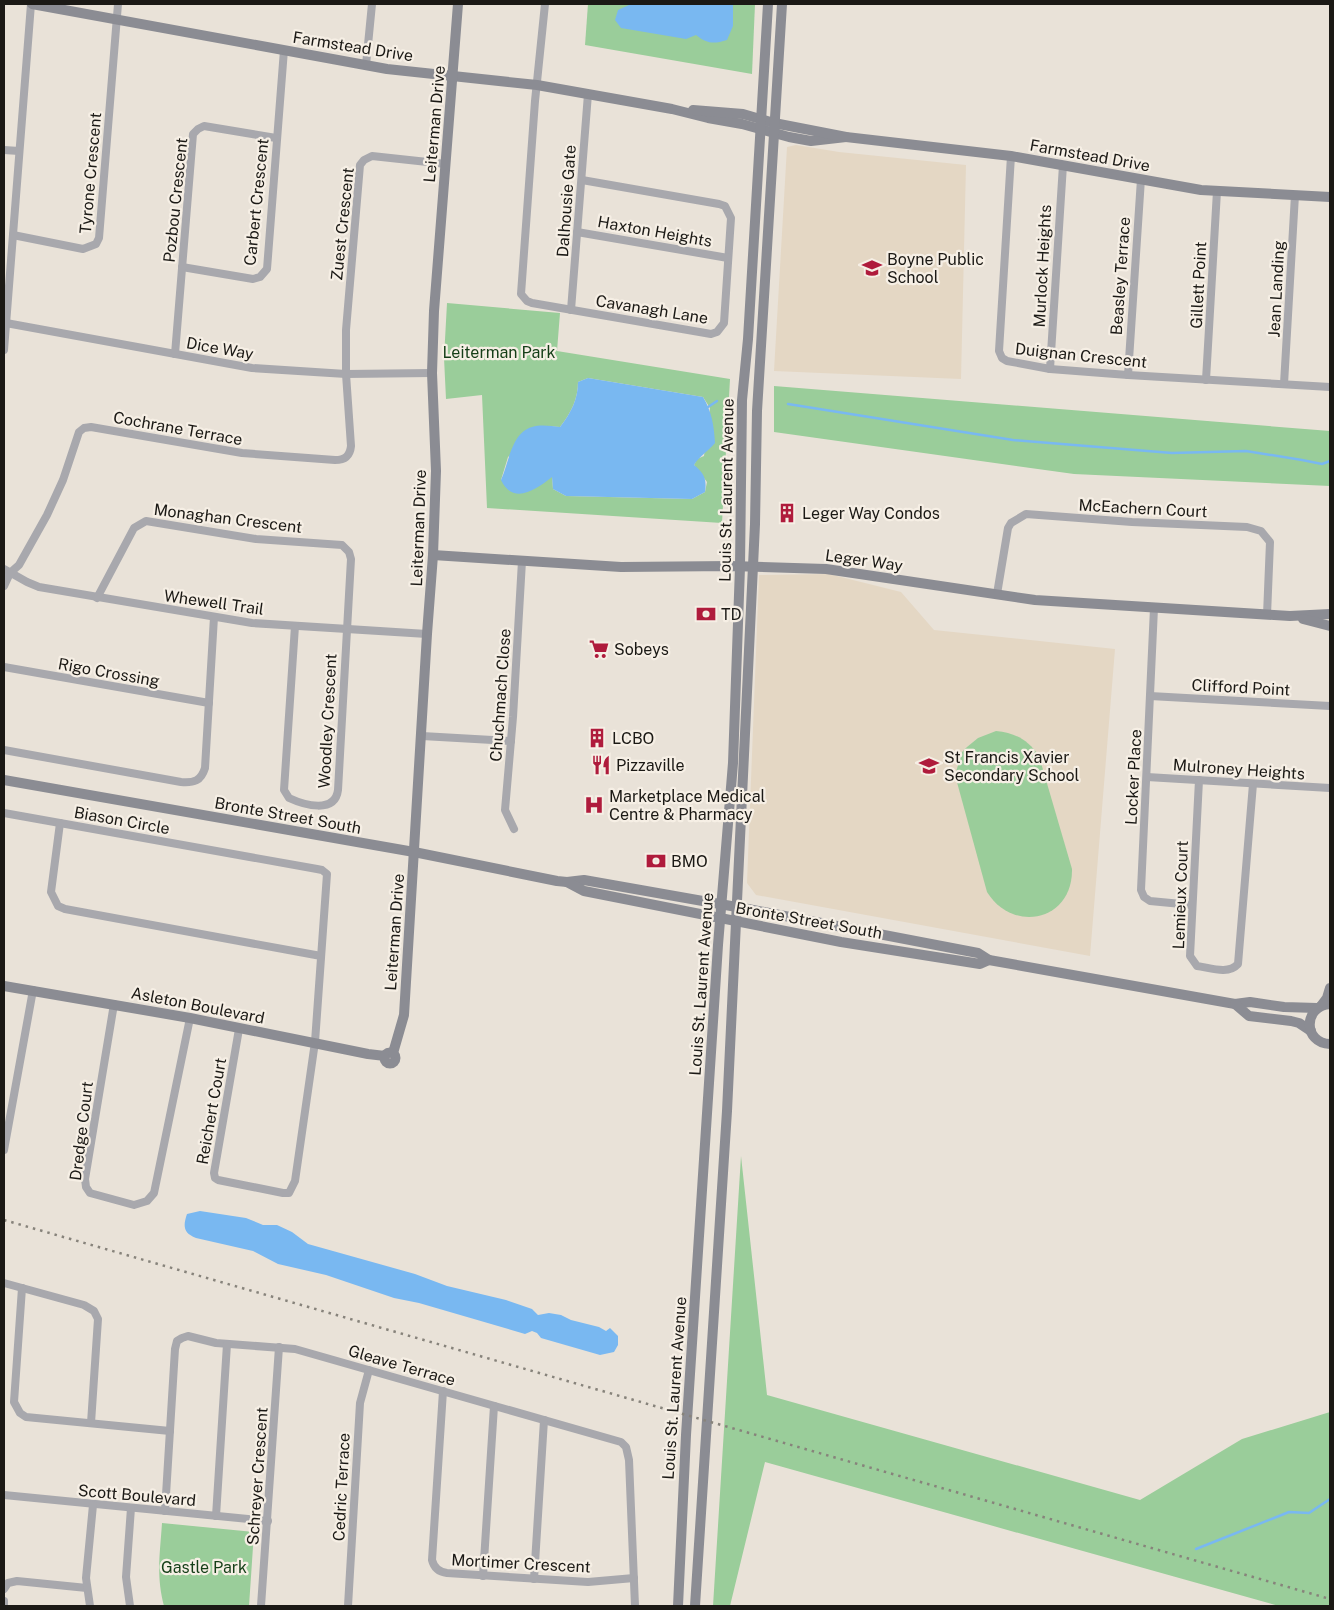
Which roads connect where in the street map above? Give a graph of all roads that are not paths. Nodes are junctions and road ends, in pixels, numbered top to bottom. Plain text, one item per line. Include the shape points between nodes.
1 (31, 4) edge
2 (118, 4) edge
3 (372, 4) edge
4 (458, 4) edge
5 (545, 4) edge
6 (768, 4) edge
7 (782, 4) edge
8 (116, 20) junction
9 (284, 50) junction
10 (366, 65) junction
11 (453, 75) junction
12 (537, 84) junction
13 (588, 94) junction
14 (761, 124) junction
15 (774, 128) junction
16 (276, 138) junction
17 (4, 150) edge
18 (19, 150) junction
19 (1011, 156) junction
20 (446, 164) junction
21 (1062, 165) junction
22 (1141, 179) junction
23 (582, 180) junction
24 (1217, 191) junction
25 (1296, 195) junction
26 (1330, 197) edge
27 (577, 232) junction
28 (12, 236) junction
29 (728, 258) junction
30 (182, 268) junction
31 (571, 310) junction
32 (6, 323) junction
33 (4, 350) edge
34 (175, 354) junction
35 (1050, 369) junction
36 (432, 373) junction
37 (346, 374) junction
38 (1128, 375) junction
39 (1206, 380) junction
40 (1284, 384) junction
41 (1330, 387) edge
42 (434, 554) junction
43 (522, 561) junction
44 (740, 567) junction
45 (753, 567) junction
46 (7, 571) edge
47 (4, 586) edge
48 (997, 594) junction
49 (97, 598) junction
50 (1154, 608) junction
51 (1330, 614) edge
52 (1267, 615) junction
53 (1290, 616) junction
54 (214, 617) junction
55 (295, 626) junction
56 (1330, 626) edge
57 (346, 629) junction
58 (427, 634) junction
59 (4, 667) edge
60 (1150, 696) junction
61 (209, 703) junction
62 (1330, 706) edge
63 (422, 736) junction
64 (511, 741) junction
65 (4, 750) edge
66 (1147, 776) junction
67 (4, 780) edge
68 (1199, 780) junction
69 (1253, 784) junction
70 (1330, 788) edge
71 (4, 813) edge
72 (60, 823) junction
73 (514, 829) dead end
74 (414, 852) junction
75 (567, 882) junction
76 (721, 905) junction
77 (1192, 905) junction
78 (738, 908) junction
79 (720, 919) junction
80 (736, 922) junction
81 (321, 956) junction
82 (989, 960) junction
83 (4, 986) edge
84 (1330, 988) edge
85 (33, 990) junction
86 (114, 1004) junction
87 (1235, 1004) junction
88 (1323, 1006) edge
89 (190, 1018) junction
90 (239, 1029) junction
91 (1311, 1031) junction
92 (315, 1042) junction
93 (1330, 1044) edge
94 (389, 1054) joint
95 (4, 1150) edge
96 (4, 1283) edge
97 (22, 1288) junction
98 (227, 1344) junction
99 (279, 1347) junction
100 (370, 1370) junction
101 (443, 1391) junction
102 (494, 1406) junction
103 (544, 1420) junction
104 (91, 1423) junction
105 (170, 1431) junction
106 (4, 1495) edge
107 (93, 1505) junction
108 (131, 1508) junction
109 (165, 1511) junction
110 (216, 1516) junction
111 (268, 1521) junction
112 (483, 1576) junction
113 (634, 1578) junction
114 (534, 1579) junction
115 (87, 1588) junction
116 (4, 1589) edge
117 (4, 1601) edge
118 (4, 1606) edge
119 (90, 1606) edge
120 (130, 1606) edge
121 (261, 1606) edge
122 (348, 1606) edge
123 (636, 1606) edge
124 (678, 1606) edge
125 (695, 1606) edge

1 - 8 main road, Farmstead Drive
1 - 18 street
2 - 8 street
3 - 10 street
4 - 11 main road, Leiterman Drive
5 - 12 street
6 - 14 main road, Louis St. Laurent Avenue
7 - 15 main road, Louis St. Laurent Avenue
8 - 9 main road, Farmstead Drive
8 - 28 street, Tyrone Crescent via 99,238 91,248 83,249
9 - 10 main road, Farmstead Drive
9 - 16 street, Carbert Crescent
10 - 11 main road, Farmstead Drive
11 - 12 main road, Farmstead Drive
11 - 20 main road, Leiterman Drive
12 - 13 main road, Farmstead Drive
12 - 31 street, Cavanagh Lane via 521,294 532,303
13 - 14 main road, Farmstead Drive via 672,109 742,114
13 - 23 street, Dalhousie Gate
14 - 15 main road, Farmstead Drive
14 - 44 main road, Louis St. Laurent Avenue via 742,400
15 - 19 main road, Farmstead Drive via 811,141 846,137
15 - 45 main road, Louis St. Laurent Avenue via 757,410
16 - 30 street, Pozbou Crescent via 204,126 193,134
16 - 30 street, Carbert Crescent via 267,269 264,274 253,279
17 - 18 street
18 - 28 street
19 - 21 main road, Farmstead Drive
19 - 35 street, Duignan Crescent via 999,351 1006,362
20 - 36 main road, Leiterman Drive
20 - 37 street, Zuest Crescent via 372,156 360,165 346,330
21 - 22 main road, Farmstead Drive
21 - 35 street, Murlock Heights
22 - 24 main road, Farmstead Drive
22 - 38 street, Beasley Terrace
23 - 27 street, Dalhousie Gate
23 - 29 street, Cavanagh Lane via 725,206 730,218
24 - 25 main road, Farmstead Drive
24 - 39 street, Gillett Point
25 - 26 main road, Farmstead Drive
25 - 40 street, Jean Landing
27 - 29 street, Haxton Heights
27 - 31 street, Dalhousie Gate
28 - 32 street
29 - 31 street, Cavanagh Lane via 724,323 711,334
30 - 34 street, Pozbou Crescent
32 - 33 street
32 - 34 street, Dice Way
34 - 37 street, Dice Way via 252,368
35 - 38 street, Duignan Crescent
36 - 37 street, Dice Way
36 - 42 main road, Leiterman Drive via 436,471
37 - 46 street, Cochrane Terrace via 351,446 348,457 341,460 242,453 84,428 79,432 47,515 19,565
38 - 39 street, Duignan Crescent
39 - 40 street, Duignan Crescent
40 - 41 street, Duignan Crescent
42 - 43 main road, Leger Way
42 - 58 main road, Leiterman Drive
43 - 44 main road, Leger Way via 622,567
43 - 64 street, Chuchmach Close
44 - 45 main road, Leger Way
44 - 76 main road, Louis St. Laurent Avenue via 733,763
45 - 48 main road, Leger Way via 826,569
45 - 78 main road, Louis St. Laurent Avenue
46 - 47 street
46 - 49 street, Whewell Trail via 39,587
48 - 50 main road, Leger Way via 1035,600
48 - 52 street, McEachern Court via 1008,528 1026,514 1247,527 1261,532 1270,542
49 - 54 street, Whewell Trail
49 - 57 street, Monaghan Crescent via 134,528 146,521 256,539 342,545 350,552 351,560
50 - 52 main road, Leger Way
50 - 60 street, Locker Place
51 - 53 main road, Leger Way
52 - 53 main road, Leger Way
53 - 56 main road, Leger Way
54 - 55 street, Whewell Trail
54 - 61 street
55 - 57 street, Whewell Trail
55 - 57 street, Woodley Crescent via 284,790 289,798 319,807 332,802 337,796
57 - 58 street, Whewell Trail
58 - 63 main road, Leiterman Drive
59 - 61 street, Rigo Crossing
60 - 62 street, Clifford Point
60 - 66 street, Locker Place
61 - 65 street via 205,768 203,775 191,783
63 - 64 street
63 - 74 main road, Leiterman Drive
64 - 73 street, Chuchmach Close via 505,810
66 - 68 street, Mulroney Heights
66 - 77 street, Locker Place via 1144,897 1150,901
67 - 74 main road, Bronte Street South
68 - 69 street, Mulroney Heights
68 - 77 street, Lemieux Court
69 - 70 street, Mulroney Heights
69 - 77 street, Lemieux Court via 1238,964 1234,969 1198,966 1190,956
71 - 72 street
72 - 81 street, Biason Circle via 51,892 58,906
72 - 81 street, Biason Circle via 322,870 327,874
74 - 75 main road, Bronte Street South
74 - 94 main road, Leiterman Drive via 404,1014
75 - 76 main road, Bronte Street South via 584,880
75 - 79 main road, Bronte Street South via 584,891
76 - 78 main road, Bronte Street South
76 - 79 main road, Louis St. Laurent Avenue
78 - 80 main road, Louis St. Laurent Avenue
78 - 82 main road, Bronte Street South via 978,953
79 - 80 main road, Bronte Street South
79 - 124 main road, Louis St. Laurent Avenue
80 - 82 main road, Bronte Street South via 980,964
80 - 125 main road, Louis St. Laurent Avenue
81 - 92 street, Biason Circle
82 - 87 main road, Bronte Street South
83 - 85 main road, Asleton Boulevard
84 - 88 main road
85 - 86 main road, Asleton Boulevard
85 - 95 street
86 - 89 main road, Asleton Boulevard
86 - 89 street, Dredge Court via 85,1183 90,1193 134,1206 147,1201 154,1193
87 - 88 main road, Bronte Street South
87 - 91 main road, Bronte Street South via 1249,1016 1291,1021
88 - 91 main road via 1313,1012
89 - 90 main road, Asleton Boulevard
90 - 92 main road, Asleton Boulevard
90 - 92 street, Reichert Court via 215,1178 283,1193 289,1193 295,1182
91 - 93 main road, Bronte Street South via 1318,1040
92 - 94 main road, Asleton Boulevard via 368,1054
96 - 97 street
97 - 104 street via 84,1305 94,1311 98,1319
97 - 104 street via 14,1405 26,1416
98 - 99 street, Gleave Terrace
98 - 105 street, Gleave Terrace via 188,1336 178,1341
98 - 110 street
99 - 100 street, Gleave Terrace via 302,1350
99 - 111 street, Schreyer Crescent
100 - 101 street, Gleave Terrace
100 - 122 street, Cedric Terrace via 360,1404
101 - 102 street, Gleave Terrace
101 - 112 street, Mortimer Crescent via 432,1560 441,1572
102 - 103 street, Gleave Terrace
102 - 112 street
103 - 113 street, Gleave Terrace via 626,1446
103 - 114 street
104 - 105 street
105 - 109 street, Gleave Terrace
106 - 107 street, Scott Boulevard
107 - 108 street, Scott Boulevard
107 - 115 street
108 - 109 street, Scott Boulevard
108 - 120 street via 126,1577
109 - 110 street, Scott Boulevard
110 - 111 street, Scott Boulevard
111 - 121 street, Schreyer Crescent
112 - 114 street, Mortimer Crescent
113 - 114 street, Mortimer Crescent via 588,1582
113 - 123 street, Gleave Terrace
115 - 116 street via 17,1581 8,1583
115 - 119 street
117 - 118 street

